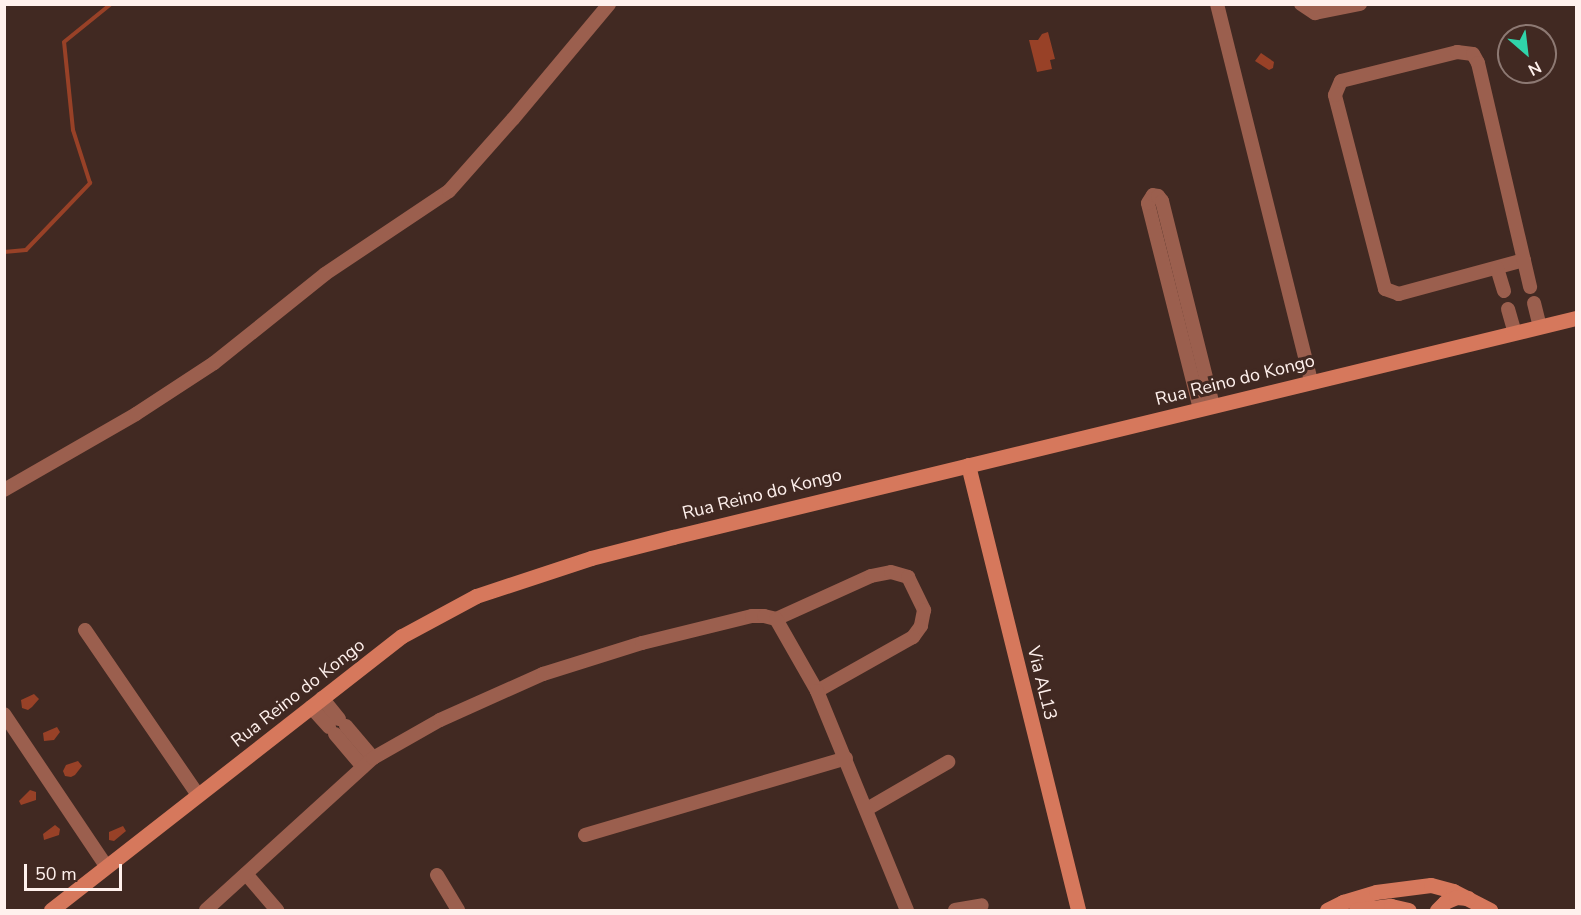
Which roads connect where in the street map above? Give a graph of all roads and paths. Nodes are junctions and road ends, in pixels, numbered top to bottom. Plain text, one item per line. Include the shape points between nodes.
1 (609, 4) edge
2 (1217, 4) edge
3 (1300, 4) edge
4 (1360, 4) edge
5 (1524, 260) junction
6 (1497, 268) junction
7 (1530, 287) dead end
8 (1504, 291) dead end
9 (1534, 303) dead end
10 (1509, 309) dead end
11 (1576, 318) edge
12 (1540, 327) junction
13 (1515, 333) junction
14 (1311, 382) junction
15 (1206, 407) junction
16 (968, 465) junction
17 (4, 489) edge
18 (776, 619) junction
19 (85, 630) dead end
20 (817, 691) junction
21 (316, 703) junction
22 (4, 714) edge
23 (846, 758) junction
24 (368, 762) junction
25 (948, 762) dead end
26 (198, 795) junction
27 (867, 809) junction
28 (585, 835) dead end
29 (107, 867) junction
30 (246, 874) junction
31 (437, 875) dead end
32 (1468, 898) junction
33 (982, 904) dead end
34 (51, 910) edge
35 (206, 910) edge
36 (277, 910) edge
37 (458, 910) edge
38 (907, 910) edge
39 (955, 910) edge
40 (1078, 910) edge
41 (1327, 910) edge
42 (1356, 910) edge
43 (1409, 910) edge
44 (1437, 910) edge
45 (1490, 910) edge

1 - 17 street via 449,191 325,274 214,363 136,414
2 - 14 street
3 - 4 street via 1315,13
5 - 6 street
5 - 6 street via 1473,54 1457,52 1341,81 1335,95 1385,289 1399,294
5 - 7 street
6 - 8 street
9 - 12 street
10 - 13 street
11 - 12 street, Rua Reino do Kongo
12 - 13 street, Rua Reino do Kongo
13 - 14 street, Rua Reino do Kongo
14 - 15 street, Rua Reino do Kongo
15 - 15 street via 1162,201 1153,195 1148,203
15 - 16 street, Rua Reino do Kongo
16 - 21 street, Rua Reino do Kongo via 591,558 476,596 402,636
16 - 40 street, Via AL13
18 - 20 street
18 - 20 street via 871,576 891,572 909,577 924,610 921,626 913,637
18 - 24 street via 752,616 642,643 543,674 440,720
19 - 26 street
20 - 23 street
21 - 24 street
21 - 26 street, Rua Reino do Kongo
22 - 29 street
23 - 27 street
23 - 28 street
24 - 30 street
25 - 27 street
26 - 29 street, Rua Reino do Kongo
27 - 38 street
29 - 34 street, Rua Reino do Kongo
30 - 35 street
30 - 36 street
31 - 37 street
32 - 41 street via 1444,888 1418,885 1376,892
32 - 44 street via 1456,897
32 - 45 street
33 - 39 street
42 - 43 street via 1391,906

